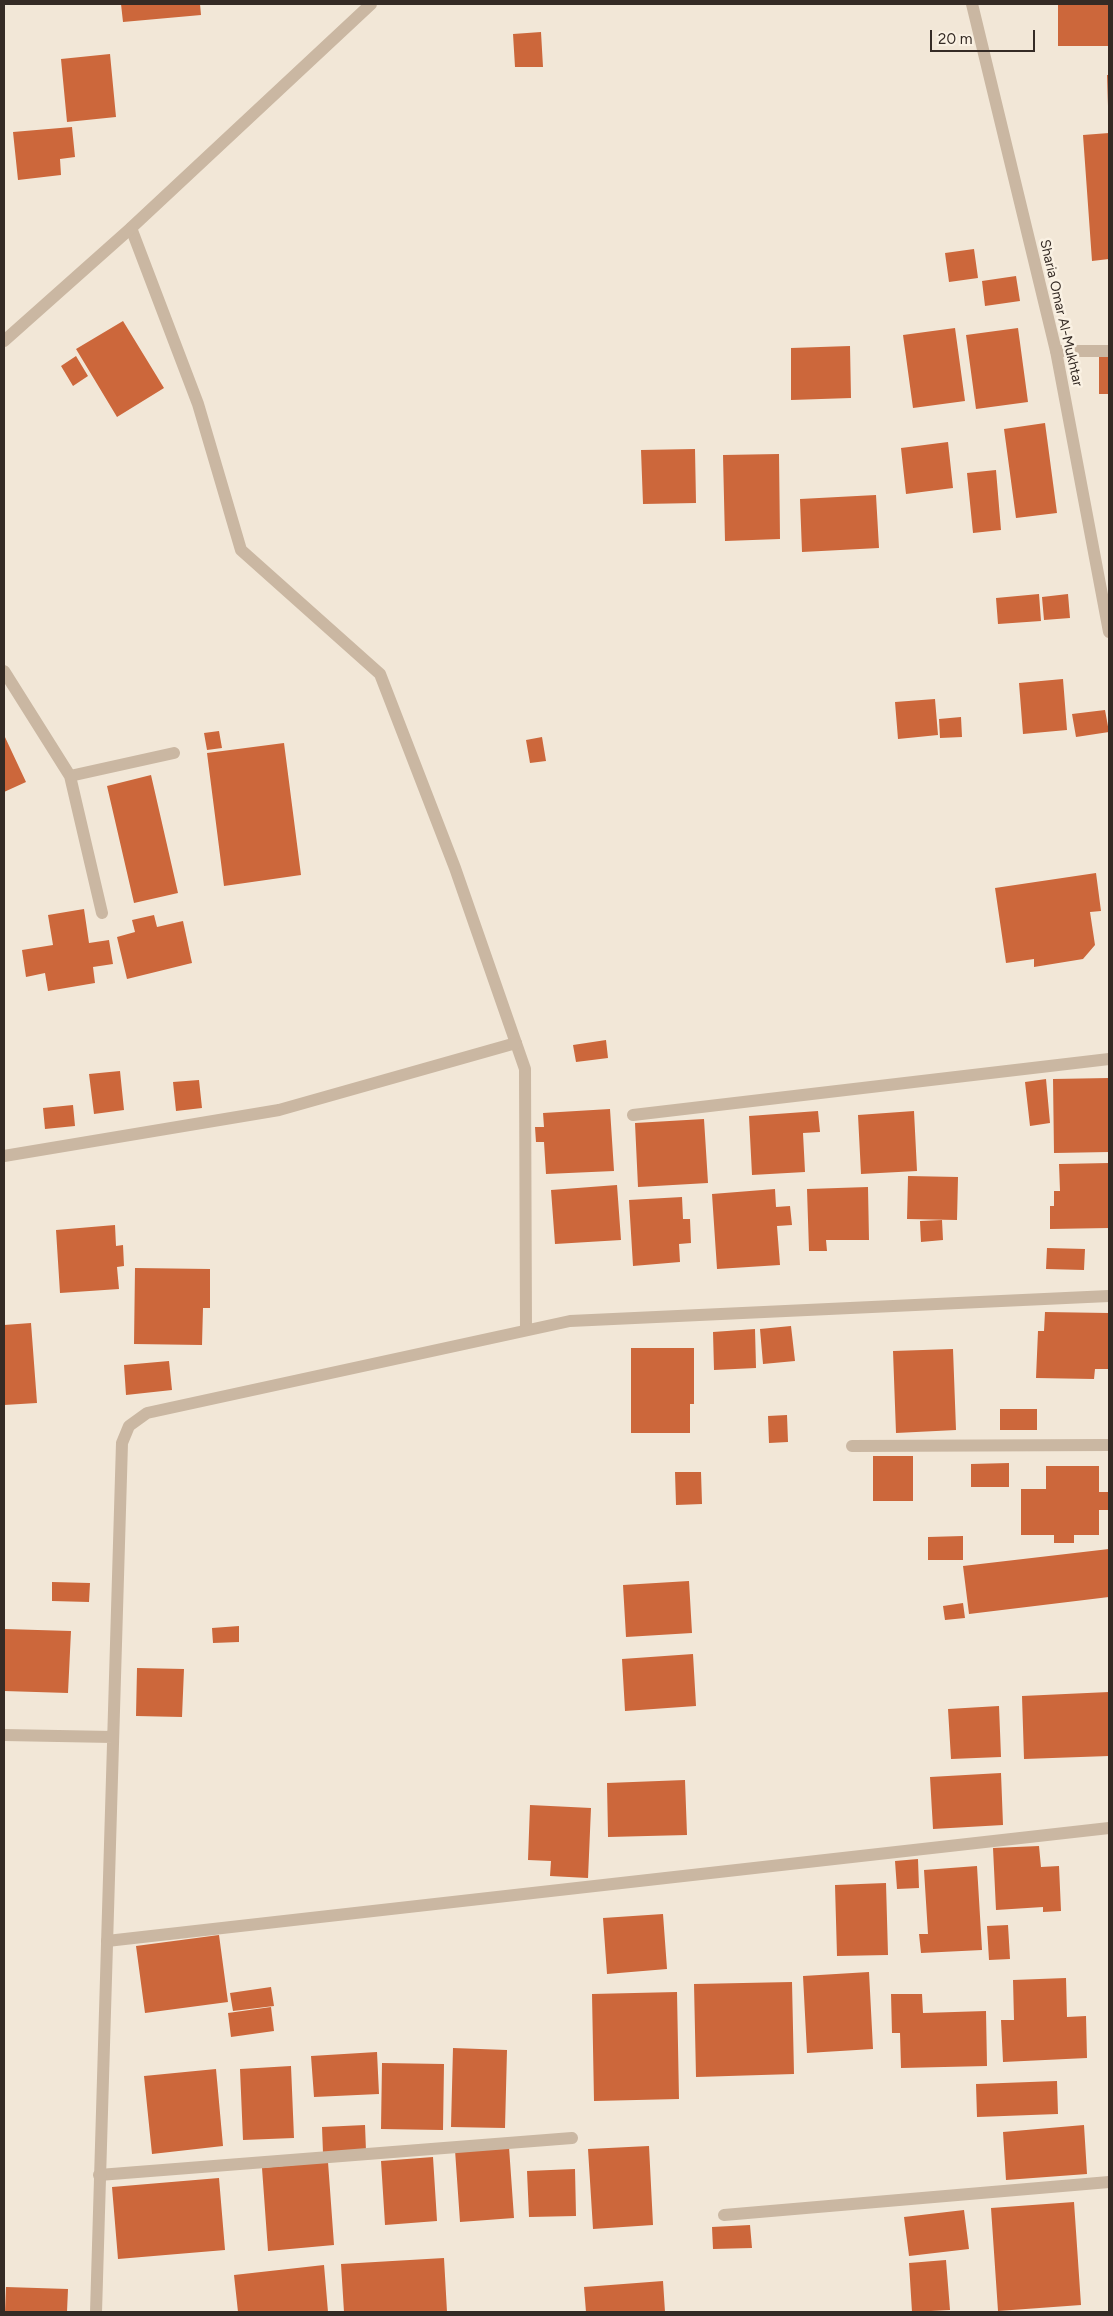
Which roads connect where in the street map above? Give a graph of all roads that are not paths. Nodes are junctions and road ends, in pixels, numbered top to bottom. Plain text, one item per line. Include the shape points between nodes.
1 (371, 4) edge
2 (972, 4) edge
3 (131, 228) junction
4 (4, 341) edge
5 (1109, 350) edge
6 (1056, 351) junction
7 (1109, 632) edge
8 (4, 671) edge
9 (174, 753) dead end
10 (70, 776) junction
11 (102, 912) dead end
12 (516, 1043) junction
13 (1109, 1059) edge
14 (633, 1115) dead end
15 (4, 1156) edge
16 (1109, 1296) edge
17 (526, 1330) junction
18 (1109, 1445) edge
19 (852, 1446) dead end
20 (4, 1735) edge
21 (113, 1737) junction
22 (1109, 1828) edge
23 (107, 1942) junction
24 (572, 2138) dead end
25 (100, 2175) junction
26 (1109, 2182) edge
27 (724, 2215) dead end
28 (96, 2312) edge

1 - 3 street
2 - 6 street, Sharia Omar Al-Mukhtar
3 - 4 street
3 - 12 street via 198,404 241,550 380,674 456,868
5 - 6 street
6 - 7 street, Sharia Omar Al-Mukhtar
8 - 10 street
9 - 10 street
10 - 11 street
12 - 15 street via 279,1110
12 - 17 street via 525,1069
13 - 14 street
16 - 17 street via 570,1321
17 - 21 street via 147,1413 130,1426 122,1443
18 - 19 street
20 - 21 street
21 - 23 street
22 - 23 street
23 - 25 street
24 - 25 street
25 - 28 street
26 - 27 street

